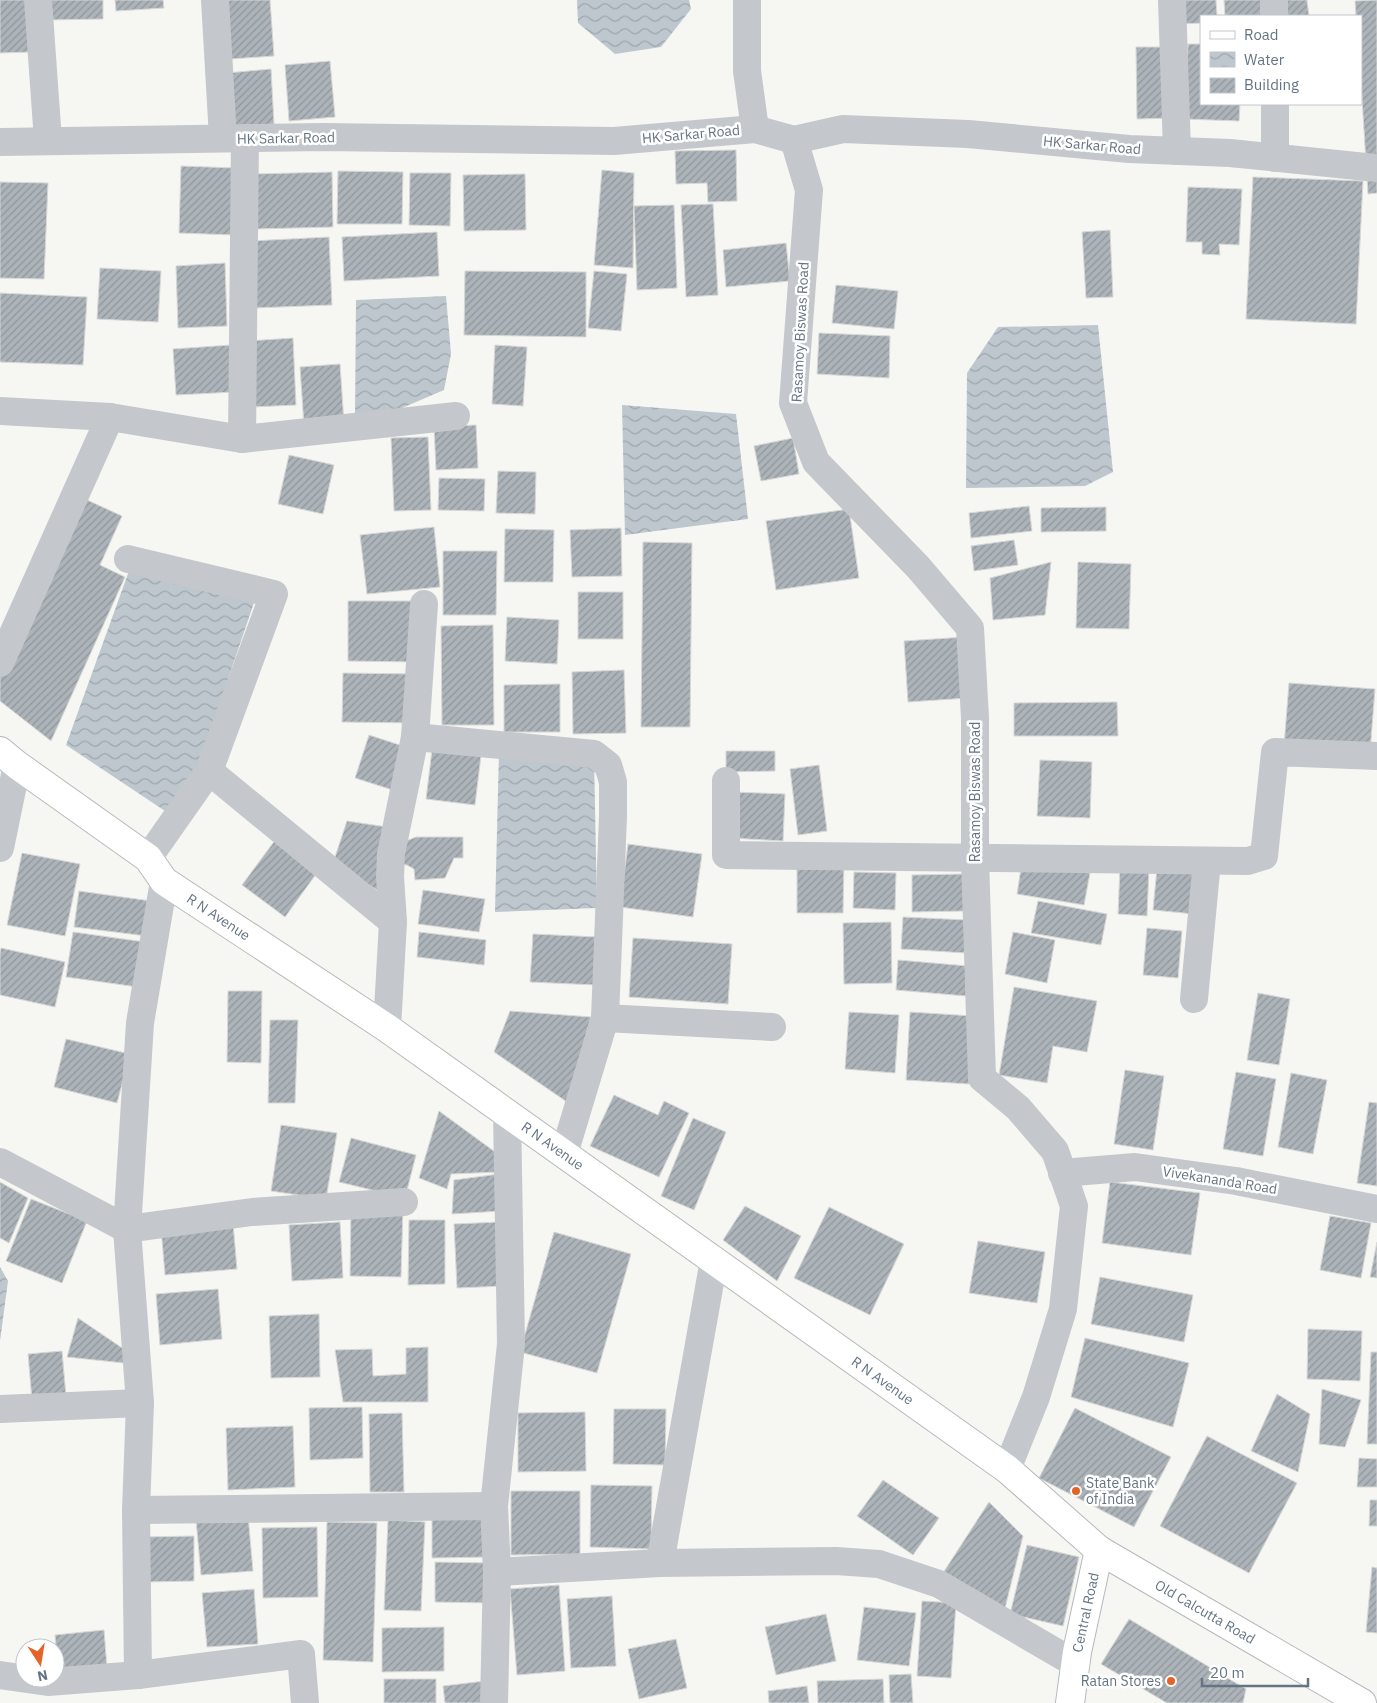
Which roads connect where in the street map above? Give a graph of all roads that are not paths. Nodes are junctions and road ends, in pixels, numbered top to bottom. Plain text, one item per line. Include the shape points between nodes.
1 (38, 0) edge
2 (215, 0) edge
3 (747, 0) edge
4 (1172, 0) edge
5 (1274, 0) edge
6 (1274, 15) edge
7 (1275, 105) edge
8 (755, 129) junction
9 (234, 138) junction
10 (794, 140) junction
11 (48, 141) junction
12 (0, 142) edge
13 (1177, 151) junction
14 (1275, 158) junction
15 (1377, 168) edge
16 (0, 411) edge
17 (456, 416) dead end
18 (110, 417) junction
19 (242, 439) junction
20 (128, 560) dead end
21 (424, 604) dead end
22 (0, 663) edge
23 (415, 737) junction
24 (1377, 756) edge
25 (8, 758) edge
26 (209, 770) junction
27 (726, 781) dead end
28 (0, 848) edge
29 (148, 858) junction
30 (975, 858) junction
31 (1207, 861) junction
32 (164, 881) junction
33 (393, 922) junction
34 (1194, 999) dead end
35 (605, 1018) junction
36 (772, 1027) dead end
37 (387, 1028) junction
38 (507, 1113) junction
39 (564, 1154) junction
40 (0, 1162) edge
41 (1062, 1173) junction
42 (404, 1202) dead end
43 (1377, 1209) edge
44 (127, 1229) junction
45 (714, 1260) junction
46 (140, 1404) junction
47 (0, 1409) edge
48 (1007, 1469) junction
49 (494, 1506) junction
50 (136, 1510) junction
51 (1099, 1550) junction
52 (660, 1562) junction
53 (497, 1572) junction
54 (1076, 1664) junction
55 (0, 1675) edge
56 (138, 1675) junction
57 (305, 1703) edge
58 (494, 1703) edge
59 (1070, 1703) edge
60 (1362, 1703) edge

1 - 11 street
2 - 9 street
3 - 8 street via 747,71
4 - 13 street
5 - 6 street
7 - 14 street
8 - 9 street, HK Sarkar Road via 614,141
8 - 10 street, HK Sarkar Road
9 - 11 street, HK Sarkar Road
9 - 19 street
10 - 13 street, HK Sarkar Road via 853,129 968,134
10 - 30 street, Rasamoy Biswas Road via 809,190 794,403 816,462 918,567 970,628 975,718
11 - 12 street, HK Sarkar Road
13 - 14 street, HK Sarkar Road
14 - 15 street, HK Sarkar Road
16 - 18 street
17 - 19 street
18 - 19 street
18 - 22 street
20 - 26 street via 274,594
21 - 23 street
23 - 33 street via 391,854
23 - 35 street via 594,754 608,765 613,782 614,816
24 - 31 street via 1275,752 1264,856 1248,861
25 - 28 street
25 - 29 main road, R N Avenue
26 - 29 street
26 - 33 street
27 - 30 street via 726,855
29 - 32 main road, R N Avenue
30 - 31 street
30 - 41 street, Rasamoy Biswas Road via 982,1078 1018,1108 1055,1151
31 - 34 street
32 - 37 main road, R N Avenue
32 - 44 street via 140,1023
33 - 37 street
35 - 36 street
35 - 39 street
37 - 38 main road, R N Avenue
38 - 39 main road, R N Avenue
38 - 49 street via 511,1344
39 - 45 main road, R N Avenue
40 - 44 street
41 - 43 street, Vivekananda Road via 1135,1167 1236,1181
41 - 48 street, Rasamoy Biswas Road via 1074,1206 1063,1308 1036,1397
42 - 44 street via 252,1212
44 - 46 street
45 - 48 main road, R N Avenue
45 - 52 street
46 - 47 street
46 - 50 street
48 - 51 main road, R N Avenue
49 - 50 street
49 - 53 street
50 - 56 street
51 - 54 main road, Central Road
51 - 60 main road, Old Calcutta Road
52 - 53 street
52 - 54 street via 836,1561 879,1564 940,1584
53 - 58 street
54 - 59 main road, Central Road
55 - 56 street via 48,1682
56 - 57 street via 301,1654

